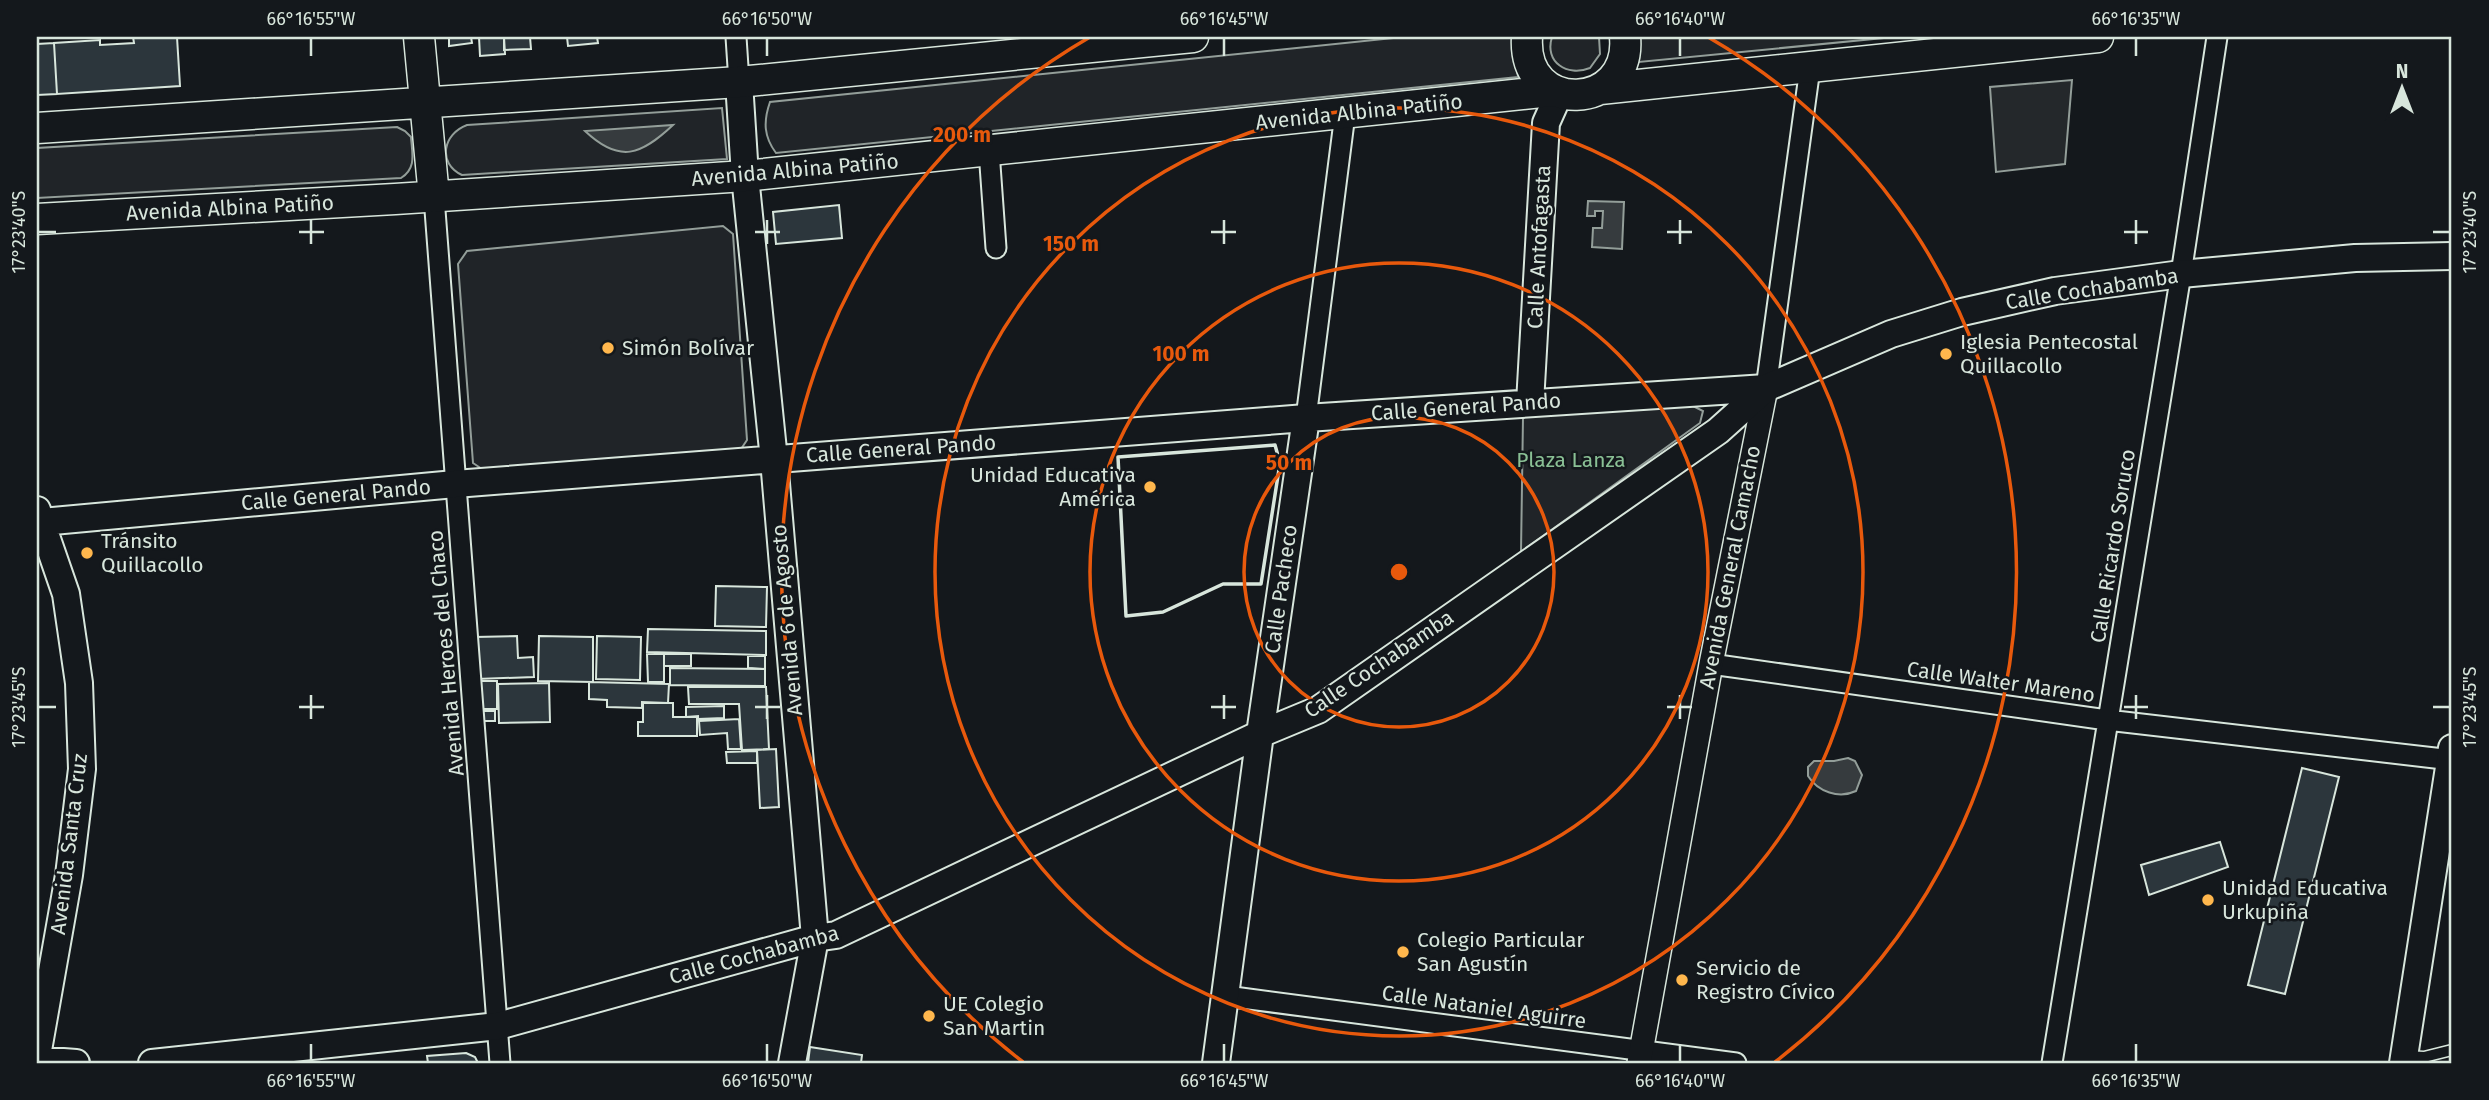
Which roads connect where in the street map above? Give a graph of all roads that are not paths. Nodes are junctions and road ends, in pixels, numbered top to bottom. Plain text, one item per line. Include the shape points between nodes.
1 (419, 37) edge
2 (736, 37) edge
3 (1193, 37) edge
4 (1527, 37) edge
5 (1625, 37) edge
6 (2098, 37) edge
7 (2217, 37) edge
8 (1157, 38) edge
9 (1810, 68) junction
10 (739, 82) junction
11 (1600, 89) junction
12 (1555, 92) junction
13 (424, 103) junction
14 (1345, 114) junction
15 (37, 128) edge
16 (989, 151) junction
17 (745, 176) junction
18 (434, 197) junction
19 (37, 219) edge
20 (996, 248) dead end
21 (2452, 256) edge
22 (2181, 274) junction
23 (1766, 388) junction
24 (1530, 403) junction
25 (1306, 418) junction
26 (774, 460) junction
27 (455, 484) junction
28 (38, 518) edge
29 (1711, 664) junction
30 (2108, 720) junction
31 (1260, 734) junction
32 (2451, 756) edge
33 (815, 938) junction
34 (1226, 996) junction
35 (498, 1026) junction
36 (2452, 1050) edge
37 (1640, 1057) edge
38 (37, 1058) edge
39 (2404, 1060) edge
40 (184, 1061) edge
41 (76, 1063) edge
42 (152, 1063) edge
43 (500, 1063) edge
44 (792, 1063) edge
45 (1216, 1063) edge
46 (1736, 1063) edge
47 (2052, 1063) edge

1 - 13 main road
2 - 10 street
3 - 8 main road
4 - 12 main road via 1531,67
5 - 11 main road via 1622,65
6 - 9 main road
7 - 22 street, Calle Ricardo Soruco
8 - 10 main road
9 - 11 main road
9 - 23 street, Avenida General Camacho
10 - 13 main road
10 - 17 main road, Avenida 6 de Agosto
11 - 12 main road, Avenida Albina Patiño via 1584,95
12 - 14 main road, Avenida Albina Patiño
12 - 24 main road, Calle Antofagasta via 1546,123
13 - 15 main road
13 - 18 main road
14 - 16 main road, Avenida Albina Patiño
14 - 25 street, Calle Pacheco
16 - 17 main road, Avenida Albina Patiño
16 - 20 street
17 - 18 main road, Avenida Albina Patiño
17 - 26 main road, Avenida 6 de Agosto
18 - 19 main road, Avenida Albina Patiño
18 - 27 street, Avenida Heroes del Chaco
21 - 22 main road, Calle Cochabamba via 2356,258
22 - 23 main road, Calle Cochabamba via 2055,290 1962,313 1891,334
22 - 30 street, Calle Ricardo Soruco
23 - 24 main road, Calle General Pando
23 - 29 street, Avenida General Camacho
23 - 31 main road, Calle Cochabamba via 1718,431 1318,710
24 - 25 main road, Calle General Pando
25 - 26 main road, Calle General Pando
25 - 31 main road, Calle Pacheco
26 - 27 main road, Calle General Pando
26 - 33 main road, Avenida 6 de Agosto
27 - 28 main road, Calle General Pando
27 - 35 street, Avenida Heroes del Chaco
28 - 38 main road, Avenida Santa Cruz via 66,594 79,682 82,769
29 - 30 street, Calle Walter Mareno
29 - 37 street, Avenida General Camacho
30 - 32 street, Calle Walter Mareno
30 - 47 street, Calle Ricardo Soruco
31 - 33 main road, Calle Cochabamba via 836,935
31 - 34 main road, Calle Pacheco
32 - 39 main road
33 - 35 main road, Calle Cochabamba
33 - 44 main road, Avenida 6 de Agosto
34 - 37 street, Calle Nataniel Aguirre
34 - 45 main road, Calle Pacheco
35 - 40 main road, Calle Cochabamba
35 - 43 street, Avenida Heroes del Chaco
36 - 39 lane
37 - 46 street, Calle Nataniel Aguirre
38 - 41 main road
40 - 42 main road, Calle Cochabamba

